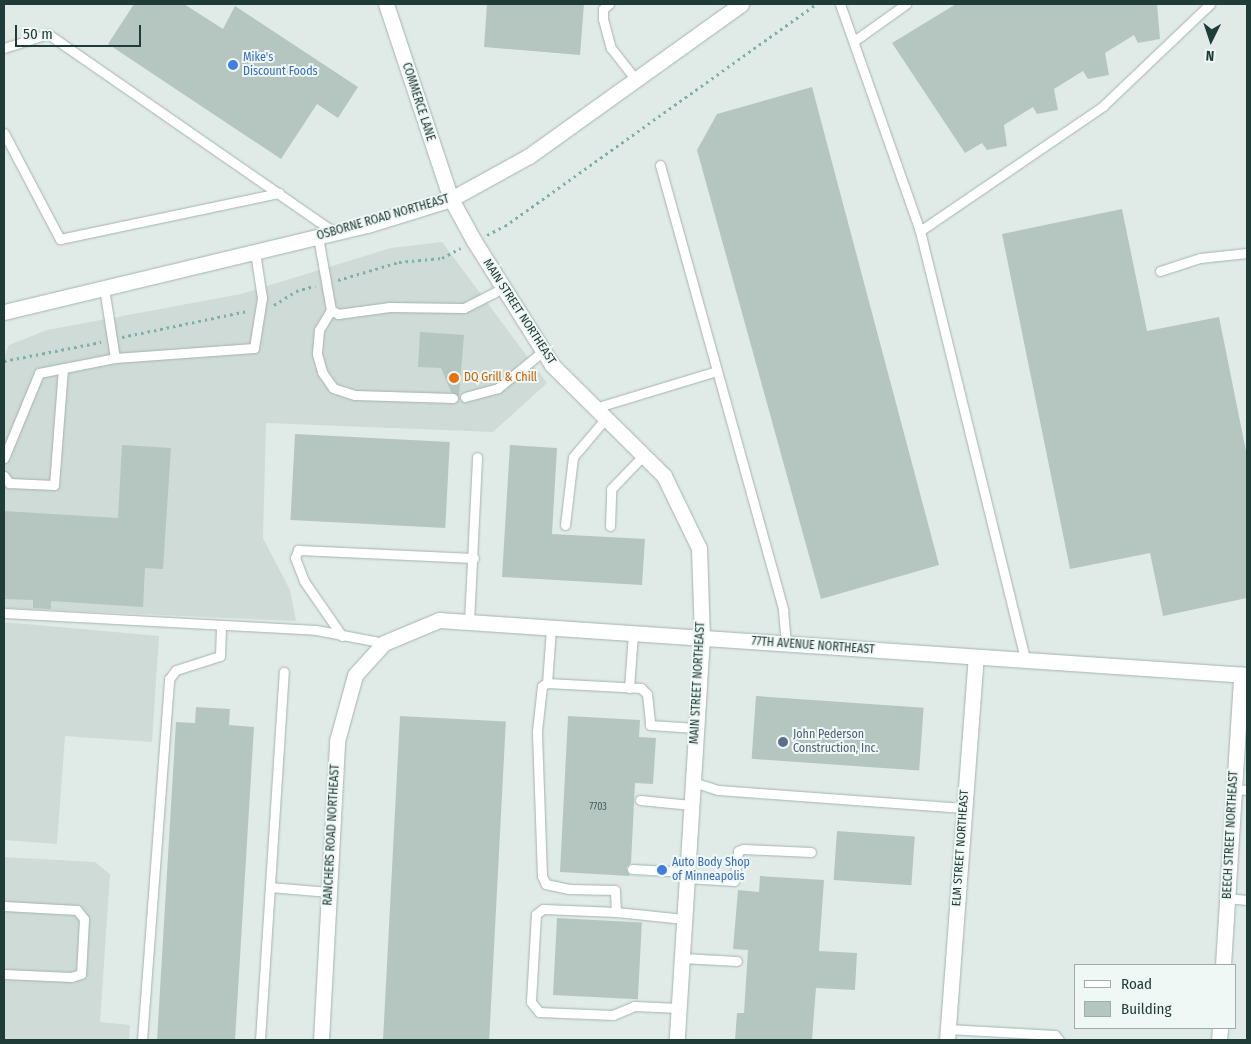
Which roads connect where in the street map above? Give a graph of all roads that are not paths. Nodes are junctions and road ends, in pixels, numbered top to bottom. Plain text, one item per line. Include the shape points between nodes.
1 (386, 4) edge
2 (608, 4) edge
3 (741, 4) edge
4 (840, 4) edge
5 (906, 4) edge
6 (1210, 4) edge
7 (854, 41) junction
8 (4, 48) edge
9 (636, 80) junction
10 (4, 134) edge
11 (660, 165) dead end
12 (279, 193) junction
13 (451, 199) junction
14 (920, 231) junction
15 (335, 233) junction
16 (318, 237) junction
17 (255, 252) junction
18 (1247, 253) edge
19 (1160, 270) dead end
20 (104, 288) junction
21 (503, 288) junction
22 (331, 310) junction
23 (4, 312) edge
24 (543, 351) junction
25 (116, 358) junction
26 (62, 368) junction
27 (717, 371) junction
28 (465, 397) dead end
29 (453, 398) dead end
30 (601, 413) junction
31 (643, 456) junction
32 (477, 457) dead end
33 (4, 458) edge
34 (4, 476) edge
35 (564, 524) dead end
36 (610, 526) dead end
37 (474, 558) junction
38 (4, 613) edge
39 (469, 622) junction
40 (222, 625) junction
41 (551, 628) junction
42 (633, 633) junction
43 (342, 636) junction
44 (702, 638) junction
45 (384, 643) junction
46 (786, 644) junction
47 (976, 657) junction
48 (1025, 660) junction
49 (284, 672) dead end
50 (1244, 675) edge
51 (547, 683) junction
52 (629, 688) junction
53 (696, 728) junction
54 (693, 782) junction
55 (1241, 789) edge
56 (640, 800) dead end
57 (692, 805) junction
58 (963, 808) junction
59 (811, 852) dead end
60 (632, 869) dead end
61 (687, 875) junction
62 (270, 887) junction
63 (329, 892) junction
64 (1228, 898) junction
65 (1247, 900) edge
66 (4, 906) edge
67 (616, 912) junction
68 (684, 919) junction
69 (682, 958) junction
70 (737, 961) dead end
71 (1224, 964) edge
72 (4, 974) edge
73 (679, 1008) junction
74 (947, 1035) edge
75 (142, 1040) edge
76 (260, 1040) edge
77 (321, 1040) edge
78 (677, 1040) edge
79 (1059, 1040) edge

1 - 13 street, COMMERCE LANE
2 - 9 lane via 603,10 603,19 611,48
3 - 9 street, OSBORNE ROAD NORTHEAST
4 - 7 lane
5 - 7 lane
6 - 14 lane via 1102,106
7 - 14 lane
8 - 12 lane via 48,34
9 - 13 street, OSBORNE ROAD NORTHEAST via 529,156
10 - 12 lane via 60,239
11 - 27 lane
12 - 15 lane
13 - 15 street, OSBORNE ROAD NORTHEAST
13 - 21 street, MAIN STREET NORTHEAST
14 - 48 lane
15 - 16 street, OSBORNE ROAD NORTHEAST
16 - 17 street, OSBORNE ROAD NORTHEAST
16 - 22 lane
17 - 20 street, OSBORNE ROAD NORTHEAST
17 - 25 lane via 262,298 254,348
18 - 19 lane via 1200,258
20 - 23 street, OSBORNE ROAD NORTHEAST
20 - 25 lane
21 - 22 lane via 464,308 390,307 338,314
21 - 24 street, MAIN STREET NORTHEAST
22 - 29 lane via 319,330 317,354 322,372 333,388 355,395
24 - 28 lane via 498,388
24 - 30 street, MAIN STREET NORTHEAST via 552,365
25 - 26 lane
26 - 33 lane via 39,373
26 - 34 lane via 54,485 9,483
27 - 30 lane
27 - 46 lane via 783,610
30 - 31 street, MAIN STREET NORTHEAST
30 - 35 lane via 573,457
31 - 36 lane via 611,489
31 - 44 street, MAIN STREET NORTHEAST via 664,476 699,548
32 - 37 lane
37 - 39 lane
37 - 43 lane via 298,550 295,558 304,581
38 - 40 lane
39 - 41 street, 77TH AVENUE NORTHEAST
39 - 45 street, 77TH AVENUE NORTHEAST via 439,620
40 - 43 lane via 316,630
40 - 75 lane via 220,656 176,670 169,679
41 - 42 street, 77TH AVENUE NORTHEAST
41 - 51 lane
42 - 44 street, 77TH AVENUE NORTHEAST
42 - 52 lane
43 - 45 lane
44 - 46 street, 77TH AVENUE NORTHEAST
44 - 53 street, MAIN STREET NORTHEAST
45 - 63 street, RANCHERS ROAD NORTHEAST via 355,675 337,741
46 - 47 street, 77TH AVENUE NORTHEAST
47 - 48 street, 77TH AVENUE NORTHEAST
47 - 58 street, ELM STREET NORTHEAST
48 - 50 street, 77TH AVENUE NORTHEAST
49 - 62 lane
50 - 55 street, BEECH STREET NORTHEAST
51 - 52 lane
51 - 67 lane via 542,686 537,731 542,876 546,884 569,889 615,890
52 - 53 lane via 641,688 647,694 650,725
53 - 54 street, MAIN STREET NORTHEAST
54 - 57 street, MAIN STREET NORTHEAST
54 - 58 lane via 718,790
55 - 64 street, BEECH STREET NORTHEAST
56 - 57 lane
57 - 61 street, MAIN STREET NORTHEAST
58 - 74 street, ELM STREET NORTHEAST
59 - 61 lane via 743,849 738,851 734,881
60 - 61 lane
61 - 68 street, MAIN STREET NORTHEAST
62 - 63 lane
62 - 76 lane
63 - 77 street, RANCHERS ROAD NORTHEAST
64 - 65 lane
64 - 71 street, BEECH STREET NORTHEAST
66 - 72 lane via 77,910 84,919 81,974 71,977
67 - 68 lane
67 - 73 lane via 543,909 536,914 531,1002 539,1012 613,1016 634,1006
68 - 69 street, MAIN STREET NORTHEAST
69 - 70 lane
69 - 73 street, MAIN STREET NORTHEAST
73 - 78 street, MAIN STREET NORTHEAST
74 - 79 lane via 1055,1035

